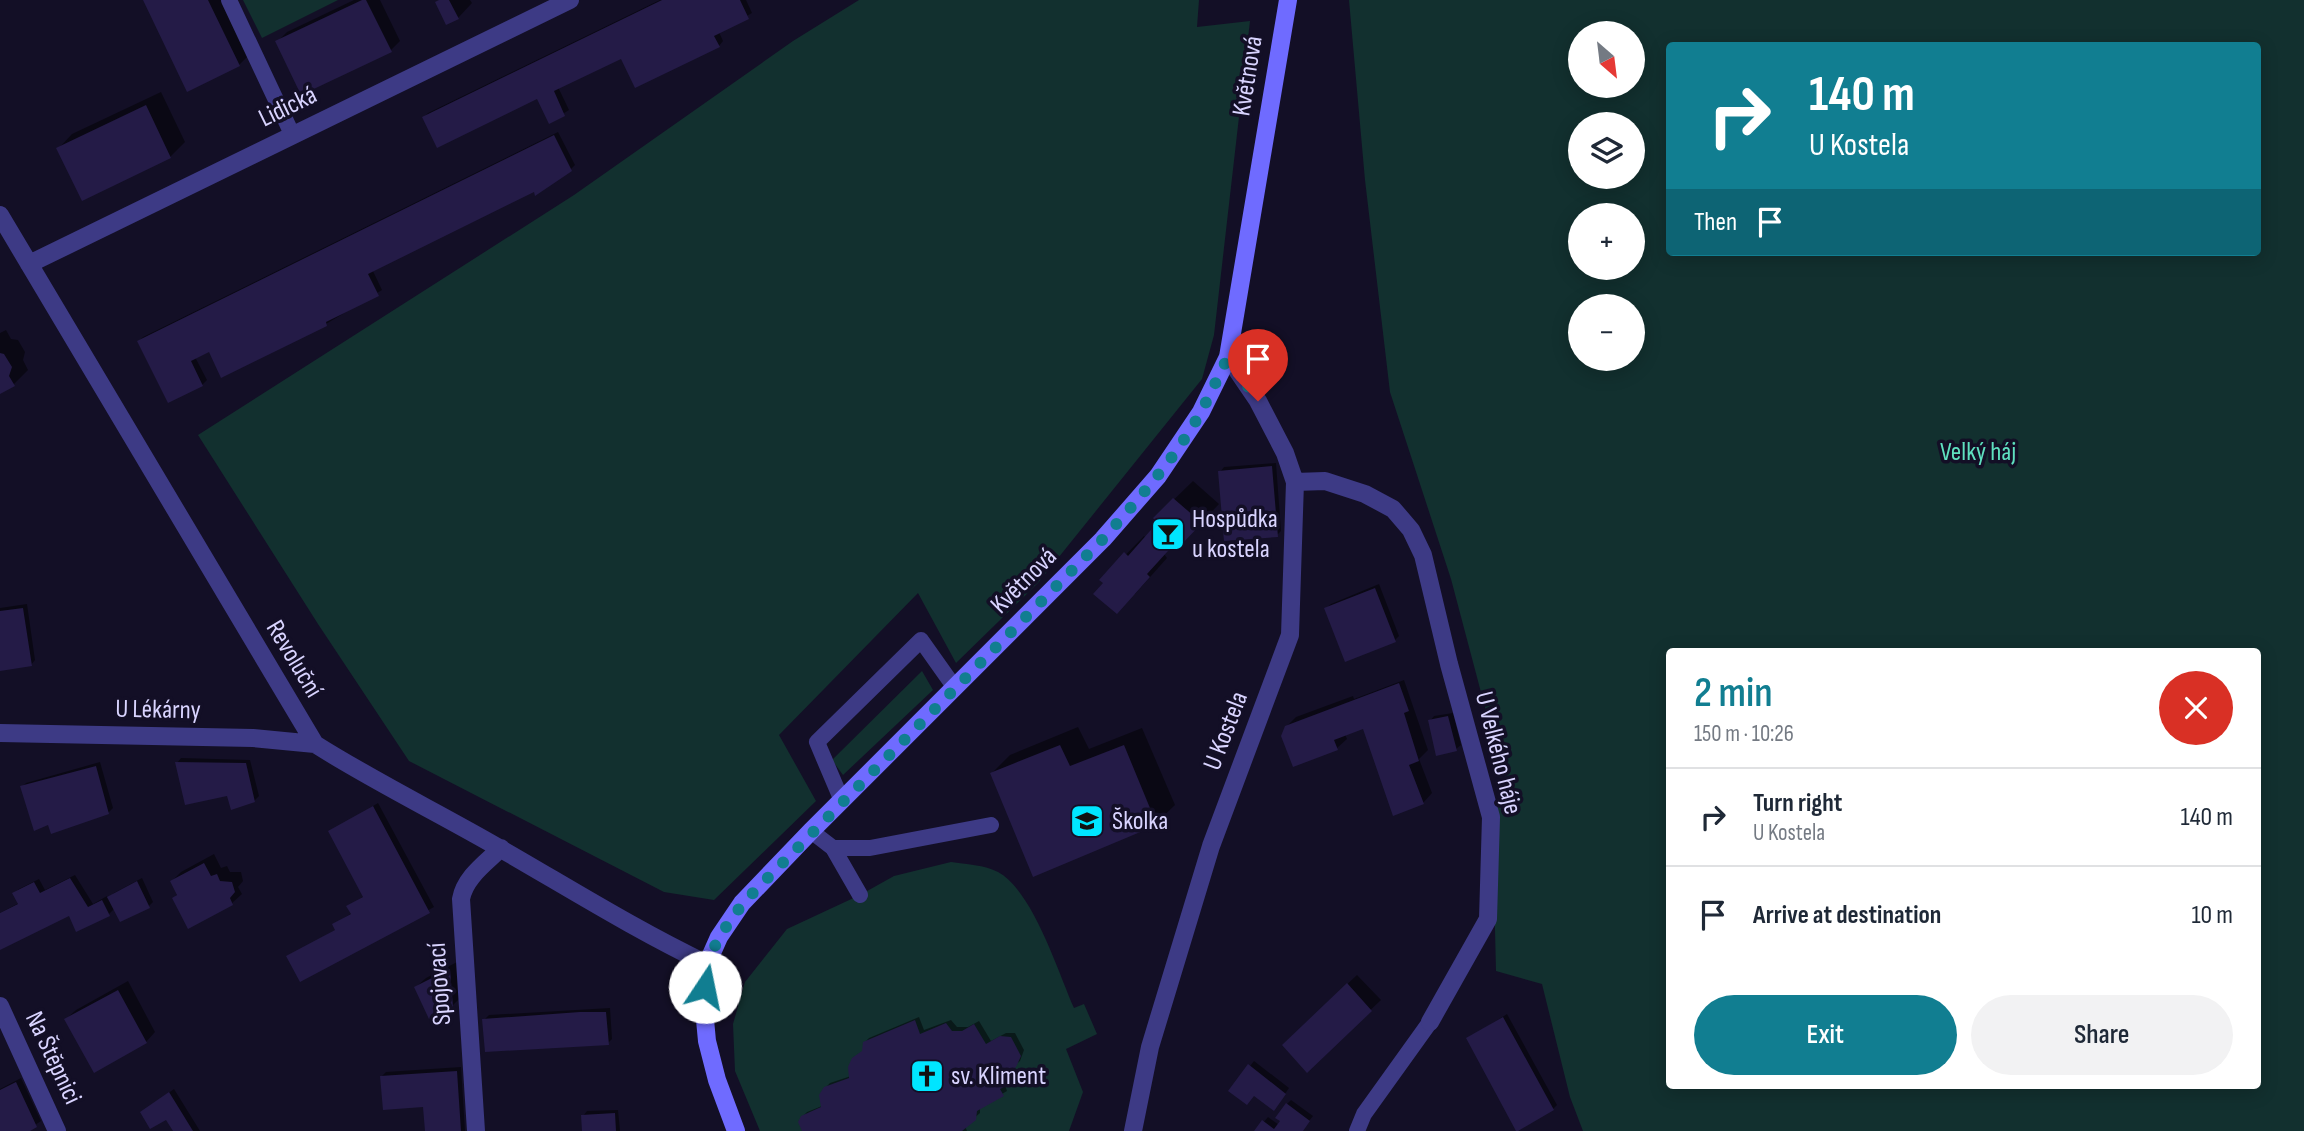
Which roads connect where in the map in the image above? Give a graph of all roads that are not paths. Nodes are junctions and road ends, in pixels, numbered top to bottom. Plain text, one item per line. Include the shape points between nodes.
1 (229, 0) edge
2 (570, 0) edge
3 (1288, 0) edge
4 (292, 134) junction
5 (0, 215) edge
6 (29, 264) junction
7 (1228, 357) junction
8 (1295, 482) junction
9 (954, 688) junction
10 (0, 733) edge
11 (315, 744) junction
12 (842, 801) junction
13 (991, 825) dead end
14 (811, 831) junction
15 (501, 848) junction
16 (833, 849) junction
17 (860, 895) dead end
18 (707, 964) junction
19 (0, 1006) edge
20 (1430, 1021) joint
21 (58, 1131) edge
22 (476, 1131) edge
23 (736, 1131) edge
24 (1133, 1131) edge
25 (1357, 1131) edge

1 - 4 lane
2 - 4 street, Lidická
3 - 7 street, Květnová
4 - 6 street, Lidická
5 - 6 street, Revoluční
6 - 11 street, Revoluční
7 - 8 street, U Kostela via 1258,401
7 - 9 street, Květnová via 1201,412 1157,476 1104,538
8 - 20 street, U Velkého háje via 1325,481 1365,495 1393,509 1411,530 1423,555 1491,817 1488,919
8 - 24 street, U Kostela via 1290,635 1211,846 1150,1047
9 - 12 street, Květnová
9 - 12 lane via 921,640 817,742
10 - 11 street, U Lékárny via 253,738
11 - 15 street, Revoluční
12 - 14 street, Květnová
13 - 16 lane via 870,848
14 - 16 lane
14 - 18 street, Květnová via 743,903
15 - 18 street, Revoluční via 657,940
15 - 22 street, Spojovací via 469,880 461,899
16 - 17 lane
18 - 23 street, Květnová via 706,1041
19 - 21 street, Na Štěpnici
20 - 25 lane, U Velkého háje via 1364,1114

